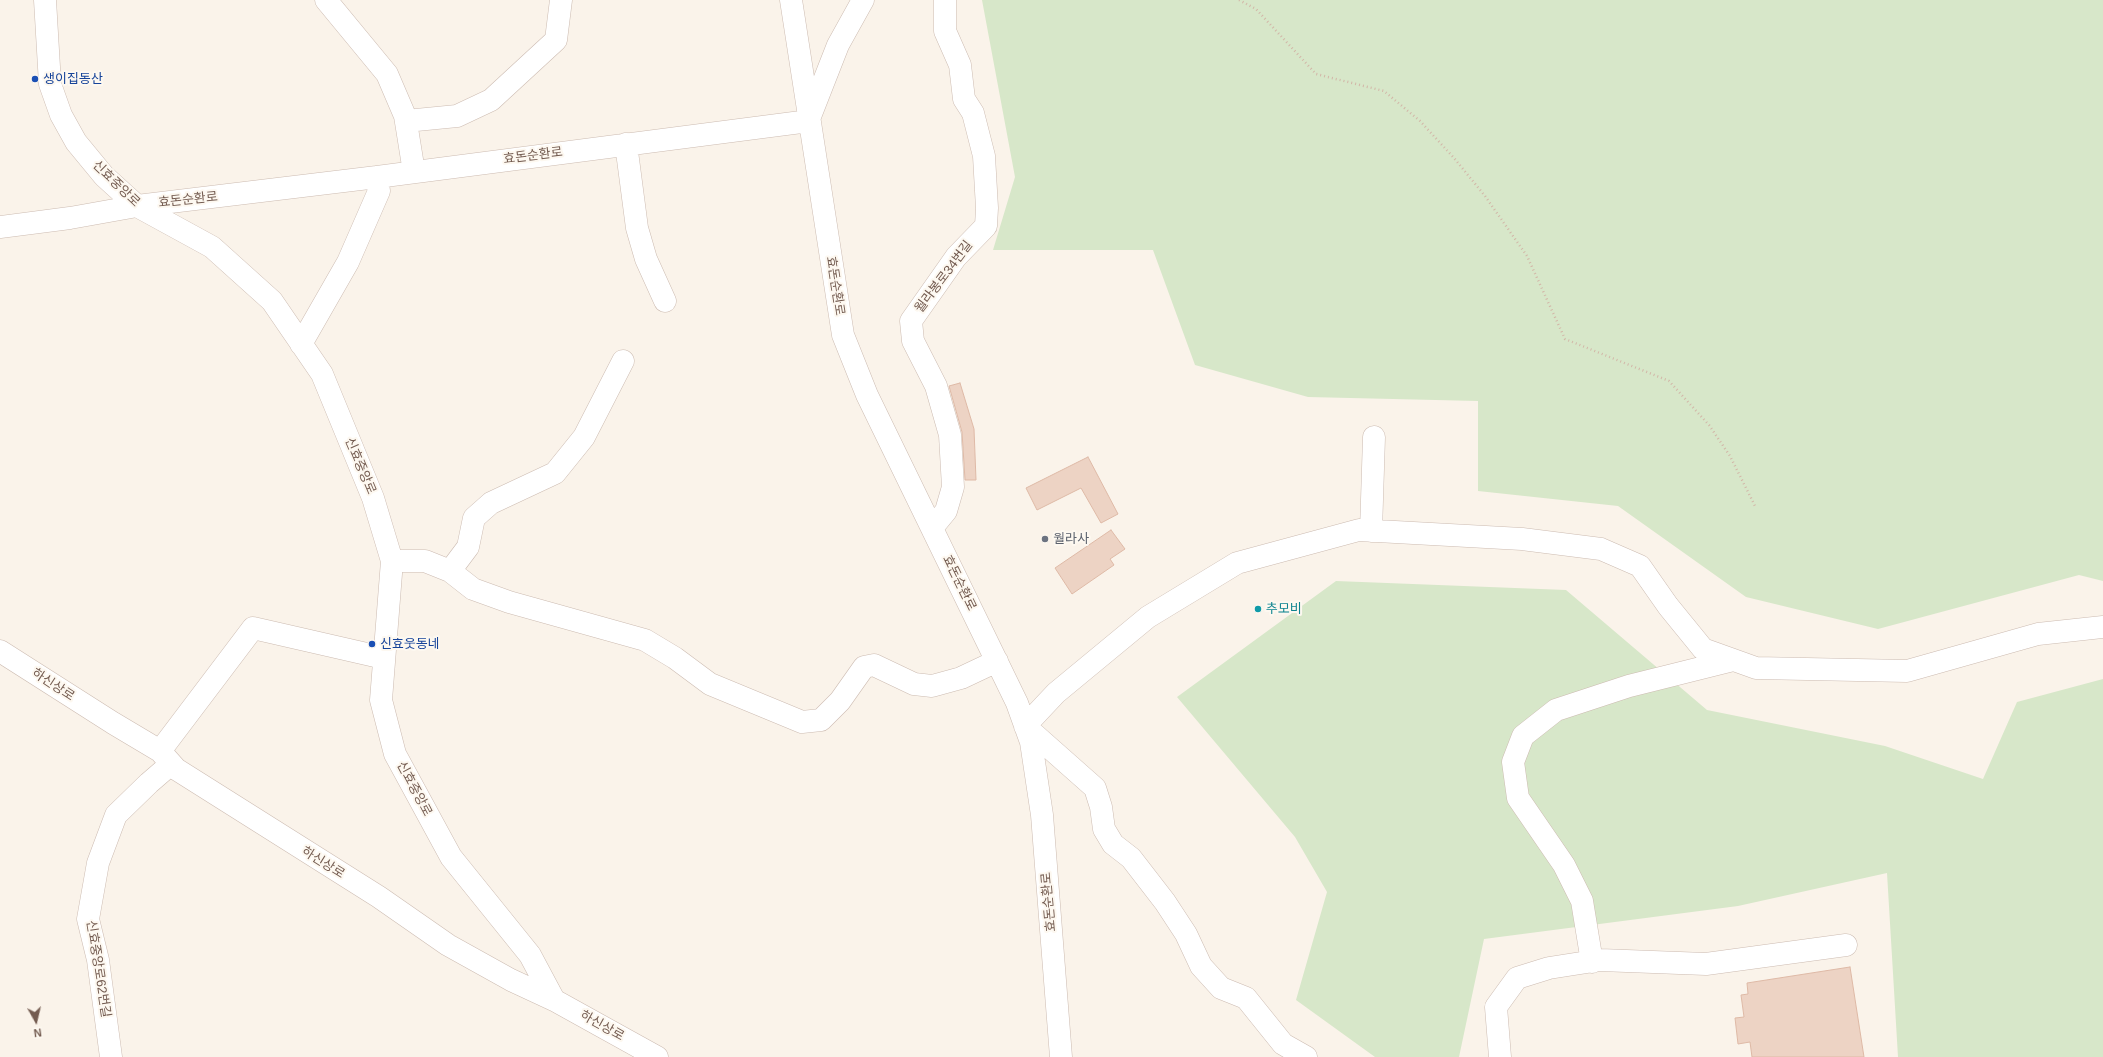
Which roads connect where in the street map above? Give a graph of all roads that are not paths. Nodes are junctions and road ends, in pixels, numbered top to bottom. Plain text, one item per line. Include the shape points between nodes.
1 (45, 0) edge
2 (326, 0) edge
3 (560, 0) edge
4 (791, 0) edge
5 (863, 0) edge
6 (946, 0) edge
7 (809, 120) junction
8 (406, 121) junction
9 (626, 144) junction
10 (414, 172) junction
11 (377, 177) junction
12 (137, 206) junction
13 (0, 226) edge
14 (665, 301) dead end
15 (301, 344) junction
16 (623, 361) dead end
17 (1374, 437) dead end
18 (932, 528) junction
19 (1371, 531) junction
20 (392, 561) junction
21 (450, 571) junction
22 (2103, 627) edge
23 (0, 651) edge
24 (384, 658) junction
25 (1733, 660) junction
26 (997, 661) junction
27 (1025, 726) junction
28 (166, 758) junction
29 (1846, 945) dead end
30 (1592, 962) junction
31 (554, 1000) junction
32 (111, 1057) edge
33 (657, 1057) edge
34 (1061, 1057) edge
35 (1306, 1057) edge
36 (1500, 1057) edge

1 - 12 street, 신효중앙로 via 50,84 61,115 76,142 104,176
2 - 8 street via 387,74
3 - 8 street via 556,40 491,100 457,116
4 - 7 street, 효돈순환로
5 - 7 street via 838,45
6 - 18 street, 월라봉로34번길 via 945,31 960,65 964,99 973,113 984,156 987,208 986,226 956,257 911,321 913,341 936,386 950,435 953,487 946,511
7 - 9 street, 효돈순환로
7 - 18 street, 효돈순환로 via 843,335 867,395
8 - 10 street
9 - 10 street, 효돈순환로
9 - 14 street via 637,228 646,259
10 - 11 street, 효돈순환로
11 - 12 street, 효돈순환로
11 - 15 street via 379,191 348,262
12 - 13 street, 효돈순환로 via 70,218
12 - 15 street, 신효중앙로 via 212,247 272,301
15 - 20 street, 신효중앙로 via 322,374 373,498
16 - 21 street via 584,437 555,473 491,503 474,518 468,547
17 - 19 street
18 - 26 street, 효돈순환로
19 - 25 street via 1522,539 1601,549 1640,566 1703,649
19 - 27 street via 1359,530 1238,563 1148,617 1056,693
20 - 21 street via 425,561
20 - 24 street, 신효중앙로
21 - 26 street via 473,589 495,597 645,640 710,684 802,722 821,720 840,702 864,667 874,665 914,684 932,686 961,678
22 - 25 street via 2038,634 1907,671 1756,668
23 - 28 street, 하신상로
24 - 28 street, 신효중앙로62번길 via 253,628
24 - 31 street, 신효중앙로 via 381,700 395,754 451,857 530,955
25 - 30 street via 1629,686 1556,710 1523,736 1513,762 1518,798 1564,865 1582,901
26 - 27 street, 효돈순환로
27 - 34 street, 효돈순환로 via 1031,742 1042,815
27 - 35 street via 1095,788 1104,829 1113,844 1131,858 1166,902 1186,934 1200,966 1221,988 1246,998 1283,1044
28 - 31 street, 하신상로 via 182,773 379,897 448,945 511,980
28 - 32 street, 신효중앙로62번길 via 149,783 116,815 98,863 88,918 98,960
29 - 30 street via 1706,964
30 - 36 street via 1549,968 1516,978 1496,1007
31 - 33 street, 하신상로

